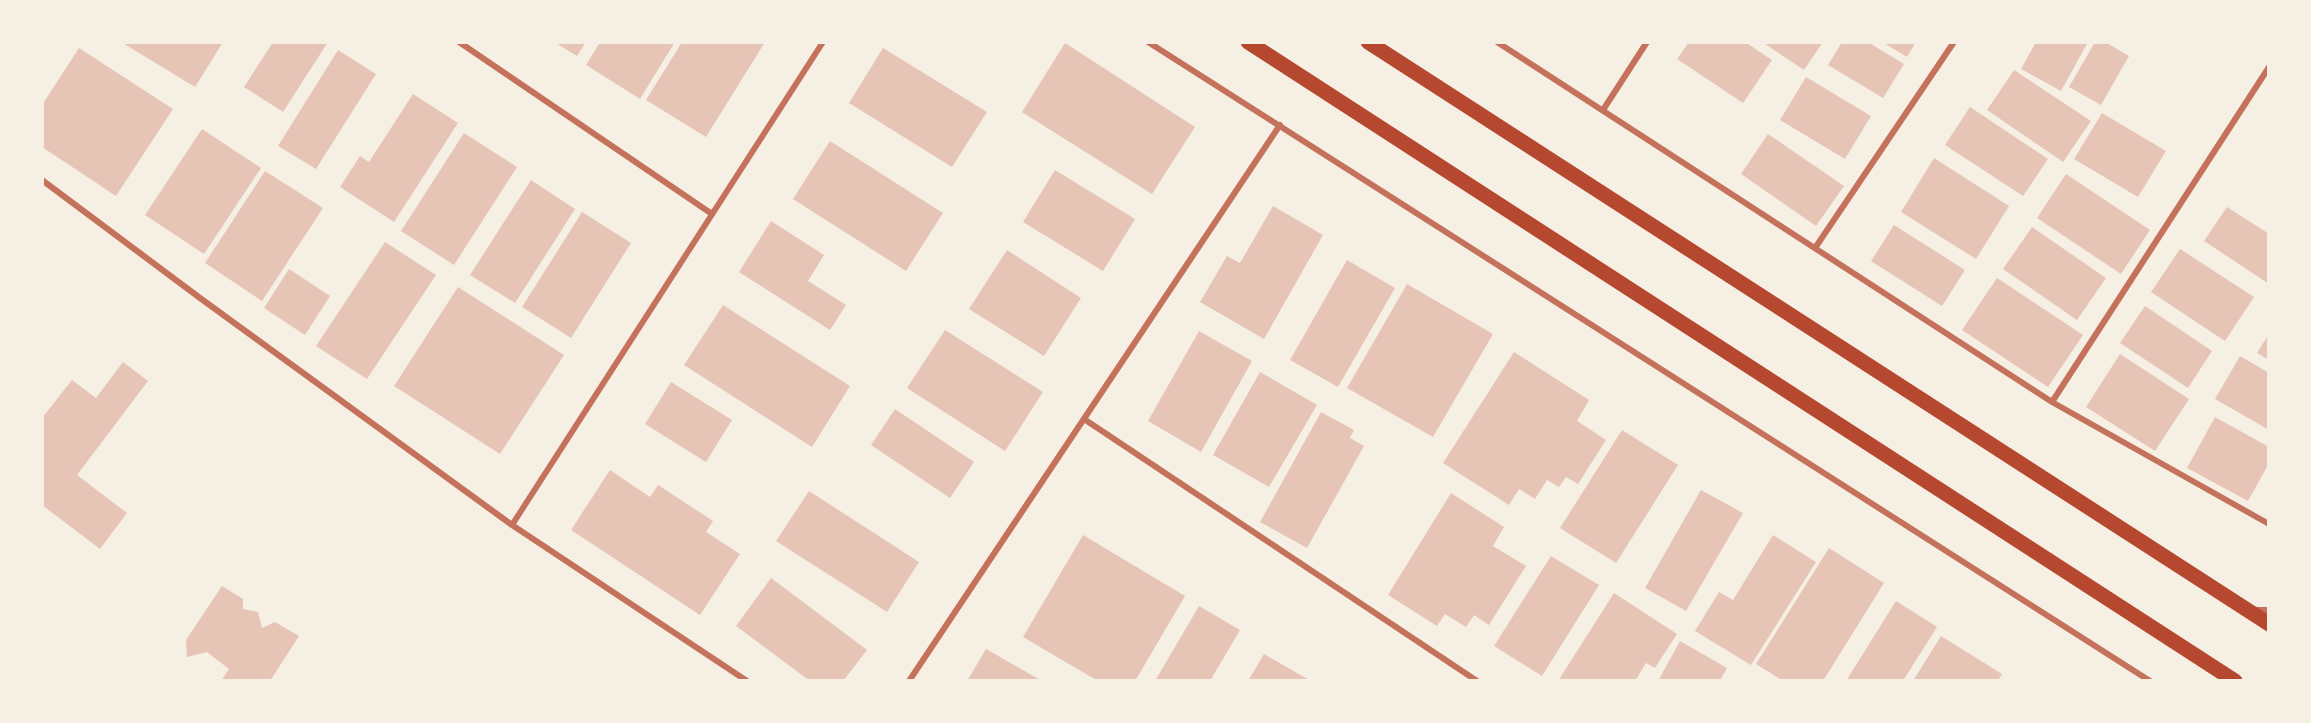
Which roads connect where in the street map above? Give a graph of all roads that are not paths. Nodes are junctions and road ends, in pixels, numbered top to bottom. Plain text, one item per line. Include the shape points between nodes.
1 (459, 42) edge
2 (823, 42) edge
3 (1148, 42) edge
4 (1248, 42) edge
5 (1368, 42) edge
6 (1497, 42) edge
7 (1647, 42) edge
8 (1954, 42) edge
9 (2269, 67) edge
10 (1603, 110) junction
11 (1280, 125) junction
12 (42, 180) edge
13 (712, 214) junction
14 (1815, 248) junction
15 (2052, 402) junction
16 (1084, 419) junction
17 (2269, 524) edge
18 (512, 525) junction
19 (2250, 612) junction
20 (2269, 612) edge
21 (2269, 624) edge
22 (747, 681) edge
23 (909, 681) edge
24 (1477, 681) edge
25 (2150, 681) edge
26 (2235, 681) edge

1 - 13 street
2 - 13 street
3 - 11 street
4 - 26 main road
5 - 19 main road
6 - 10 street
7 - 10 street
8 - 14 street
9 - 15 street
10 - 14 street
11 - 16 street
11 - 25 street
12 - 18 street
13 - 18 street
14 - 15 street
15 - 17 street
16 - 23 street
16 - 24 street
18 - 22 street
19 - 20 street
19 - 21 main road

